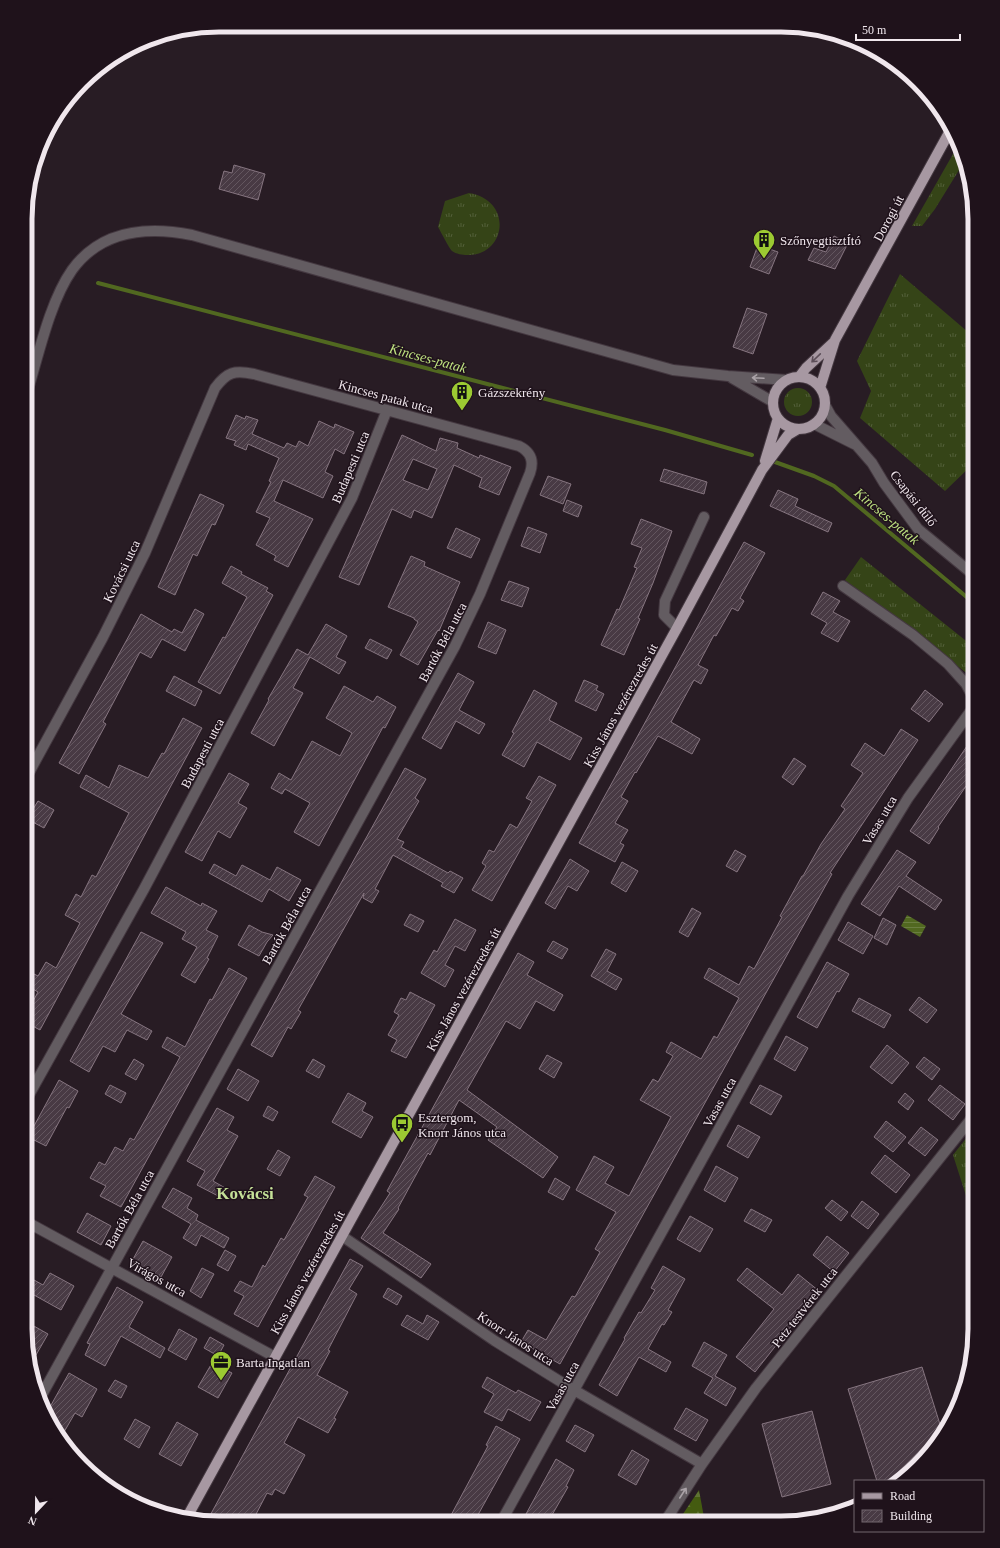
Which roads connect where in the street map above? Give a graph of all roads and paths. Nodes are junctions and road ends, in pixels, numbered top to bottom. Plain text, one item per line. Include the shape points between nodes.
1 (948, 134) edge
2 (835, 340) junction
3 (232, 372) joint
4 (32, 376) edge
5 (728, 376) junction
6 (799, 377) junction
7 (787, 380) junction
8 (820, 388) junction
9 (773, 402) junction
10 (825, 405) junction
11 (387, 410) junction
12 (778, 418) junction
13 (814, 424) junction
14 (798, 429) junction
15 (774, 446) junction
16 (859, 446) junction
17 (530, 454) joint
18 (704, 517) dead end
19 (968, 570) edge
20 (844, 586) dead end
21 (677, 628) junction
22 (968, 688) edge
23 (968, 715) edge
24 (32, 767) edge
25 (32, 1089) edge
26 (968, 1123) edge
27 (32, 1225) edge
28 (342, 1236) junction
29 (112, 1267) junction
30 (275, 1356) junction
31 (574, 1390) junction
32 (43, 1392) edge
33 (702, 1464) junction
34 (189, 1513) edge
35 (504, 1516) edge
36 (669, 1516) edge

1 - 2 main road, Dorogi út
2 -> 6 main road, Dorogi út
2 - 8 main road, Dorogi út
3 - 11 street, Kincses patak utca via 242,371
3 - 24 street, Kovácsi utca via 223,377 215,388 145,553 104,637
4 - 5 street via 52,311 71,271 80,261 109,240 123,234 146,230 168,230 192,235 673,370
7 -> 5 street
5 - 9 street
6 - 7 main road
6 - 8 main road via 811,380
7 - 9 main road via 777,389
8 - 10 main road
9 - 12 main road
10 - 13 main road via 823,413
10 - 16 street, Csapási dűlő via 831,416
11 - 17 street, Kincses patak utca via 519,446
11 - 25 street, Budapesti utca via 352,498 152,875
12 - 14 main road via 790,427
12 - 15 main road, Kiss János vezérezredes út
13 - 14 main road
13 - 16 street, Csapási dűlő
14 - 15 main road, Kiss János vezérezredes út
15 - 21 main road, Kiss János vezérezredes út
16 - 19 street, Csapási dűlő via 918,529
17 - 29 street, Bartók Béla utca via 530,473 480,594 455,646
18 - 21 street via 665,601 664,615
20 - 22 street via 913,635 948,664
21 - 28 main road, Kiss János vezérezredes út
23 - 31 street, Vasas utca via 908,798 848,896
26 - 33 street, Petz testvérek utca via 780,1358
27 - 29 street, Virágos utca
28 - 30 main road, Kiss János vezérezredes út
28 - 31 street, Knorr János utca via 495,1341
29 - 30 street, Virágos utca
29 - 32 street, Bartók Béla utca
30 - 34 main road, Kiss János vezérezredes út
31 - 33 street, Knorr János utca
31 - 35 street, Vasas utca
36 -> 33 street, Petz testvérek utca

